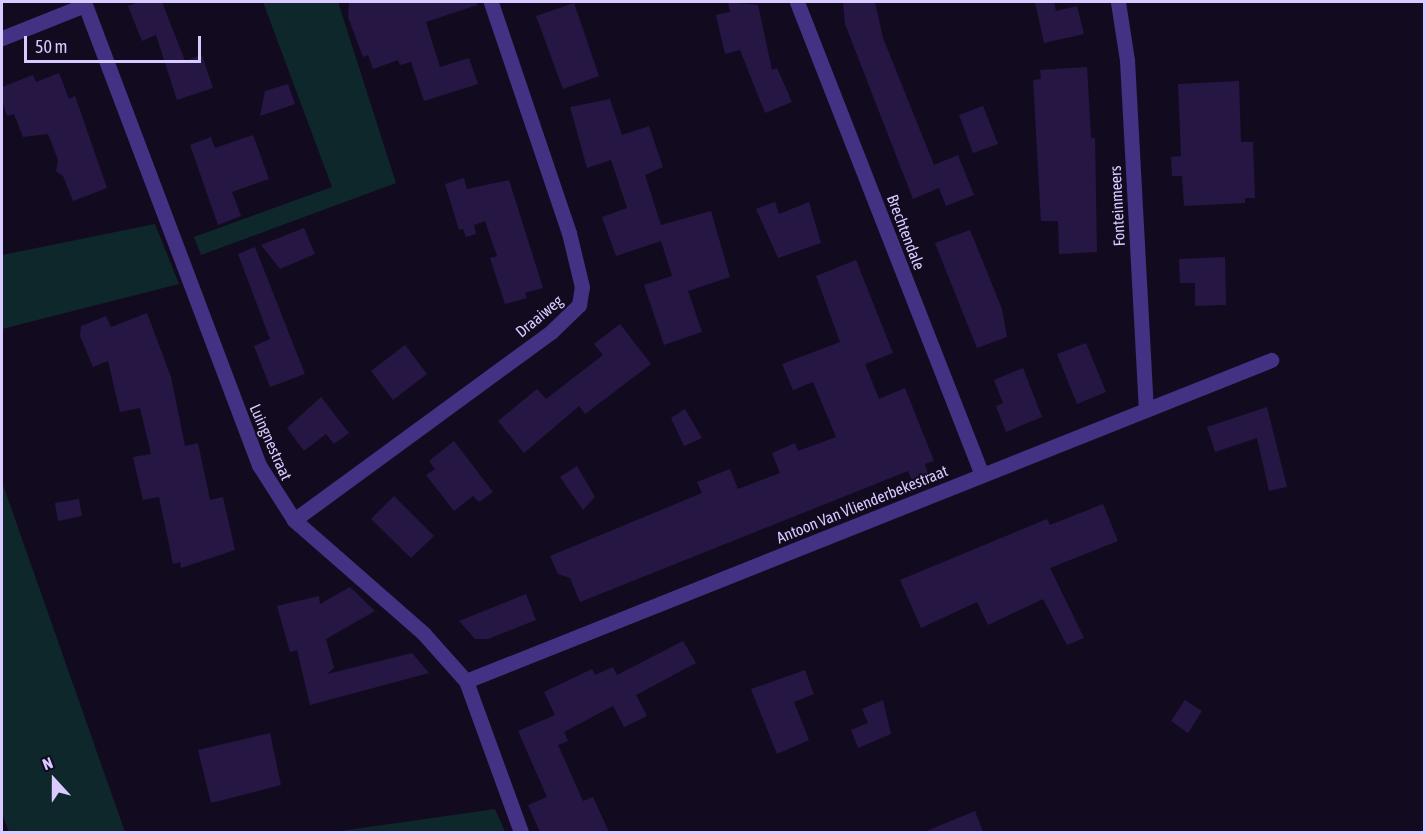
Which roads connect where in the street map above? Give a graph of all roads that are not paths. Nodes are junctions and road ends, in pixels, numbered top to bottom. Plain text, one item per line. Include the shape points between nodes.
1 (491, 2) edge
2 (797, 2) edge
3 (1118, 2) edge
4 (85, 3) edge
5 (2, 38) edge
6 (1271, 360) dead end
7 (1146, 409) junction
8 (982, 475) junction
9 (294, 520) junction
10 (466, 681) junction
11 (521, 832) edge

1 - 9 street, Draaiweg via 569,233 582,287 579,305 551,332
2 - 8 street, Brechtendale
3 - 7 street, Fonteinmeers via 1127,60
4 - 5 street
4 - 9 street, Luingnestraat via 217,362 260,465
6 - 7 street, Antoon Van Vlienderbekestraat
7 - 8 street, Antoon Van Vlienderbekestraat
8 - 10 street, Antoon Van Vlienderbekestraat
9 - 10 street, Luingnestraat via 424,634
10 - 11 street, Luingnestraat

